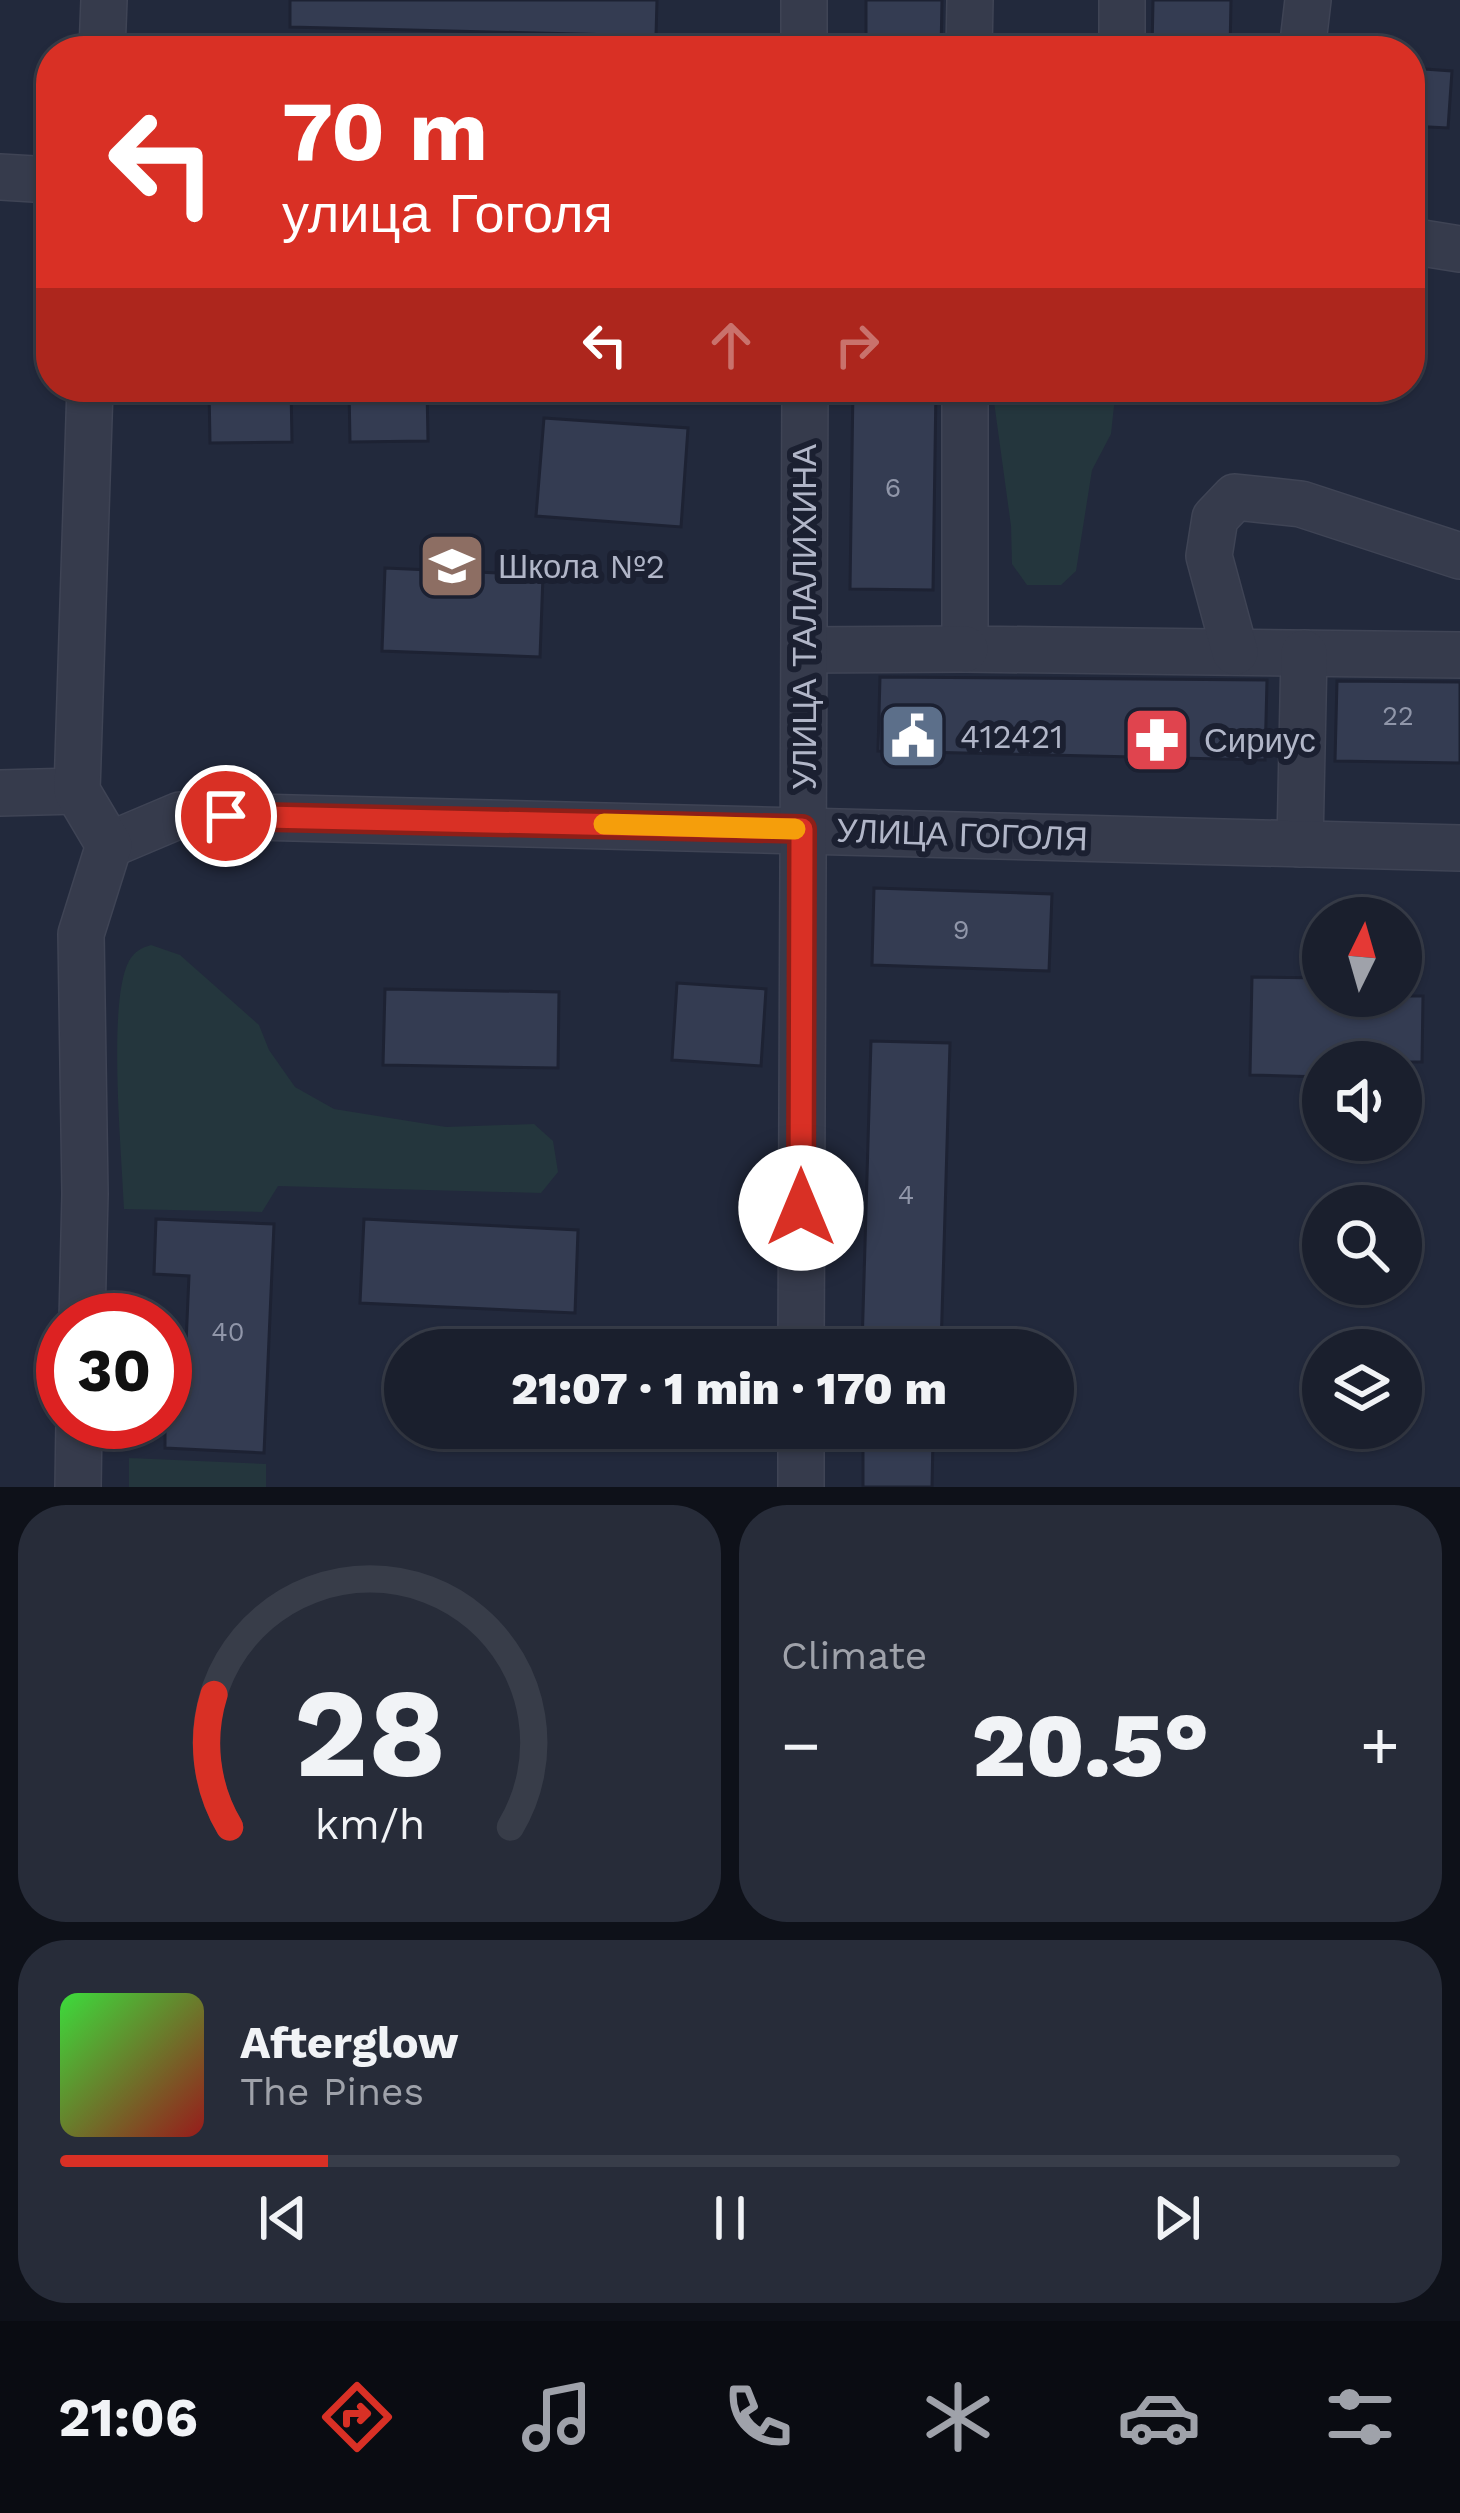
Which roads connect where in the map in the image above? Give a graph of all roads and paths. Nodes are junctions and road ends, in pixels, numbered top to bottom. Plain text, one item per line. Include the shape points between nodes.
1 (104, 0) edge
2 (804, 0) edge
3 (970, 0) edge
4 (1122, 0) edge
5 (1308, 0) edge
6 (103, 36) edge
7 (804, 36) edge
8 (969, 36) edge
9 (1122, 36) edge
10 (1304, 36) edge
11 (0, 177) edge
12 (36, 179) edge
13 (1425, 243) edge
14 (1460, 249) edge
15 (89, 402) edge
16 (805, 402) edge
17 (965, 402) edge
18 (1460, 556) edge
19 (806, 650) junction
20 (965, 650) junction
21 (1234, 652) junction
22 (1304, 653) junction
23 (1460, 655) edge
24 (76, 790) junction
25 (0, 793) edge
26 (802, 829) junction
27 (1300, 844) junction
28 (110, 845) junction
29 (1460, 848) edge
30 (83, 1293) edge
31 (801, 1329) edge
32 (79, 1449) edge
33 (801, 1449) edge
34 (78, 1487) edge
35 (801, 1487) edge

1 - 6 street
2 - 7 street
3 - 8 street
4 - 9 street
5 - 10 street
11 - 12 street
13 - 14 street
15 - 24 street
16 - 19 street, УЛИЦА ТАЛАЛИХИНА
17 - 20 street
18 - 21 street via 1301,504 1235,497 1215,518 1209,556
19 - 20 street
19 - 26 street, УЛИЦА ТАЛАЛИХИНА
20 - 21 street
21 - 22 street
22 - 23 street
22 - 27 street
24 - 25 street
24 - 28 street
26 - 27 street, УЛИЦА ГОГОЛЯ
26 - 28 street, УЛИЦА ГОГОЛЯ via 180,815
26 - 31 street, УЛИЦА ТАЛАЛИХИНА
27 - 29 street, УЛИЦА ГОГОЛЯ
28 - 30 street via 81,934
32 - 34 street
33 - 35 street

